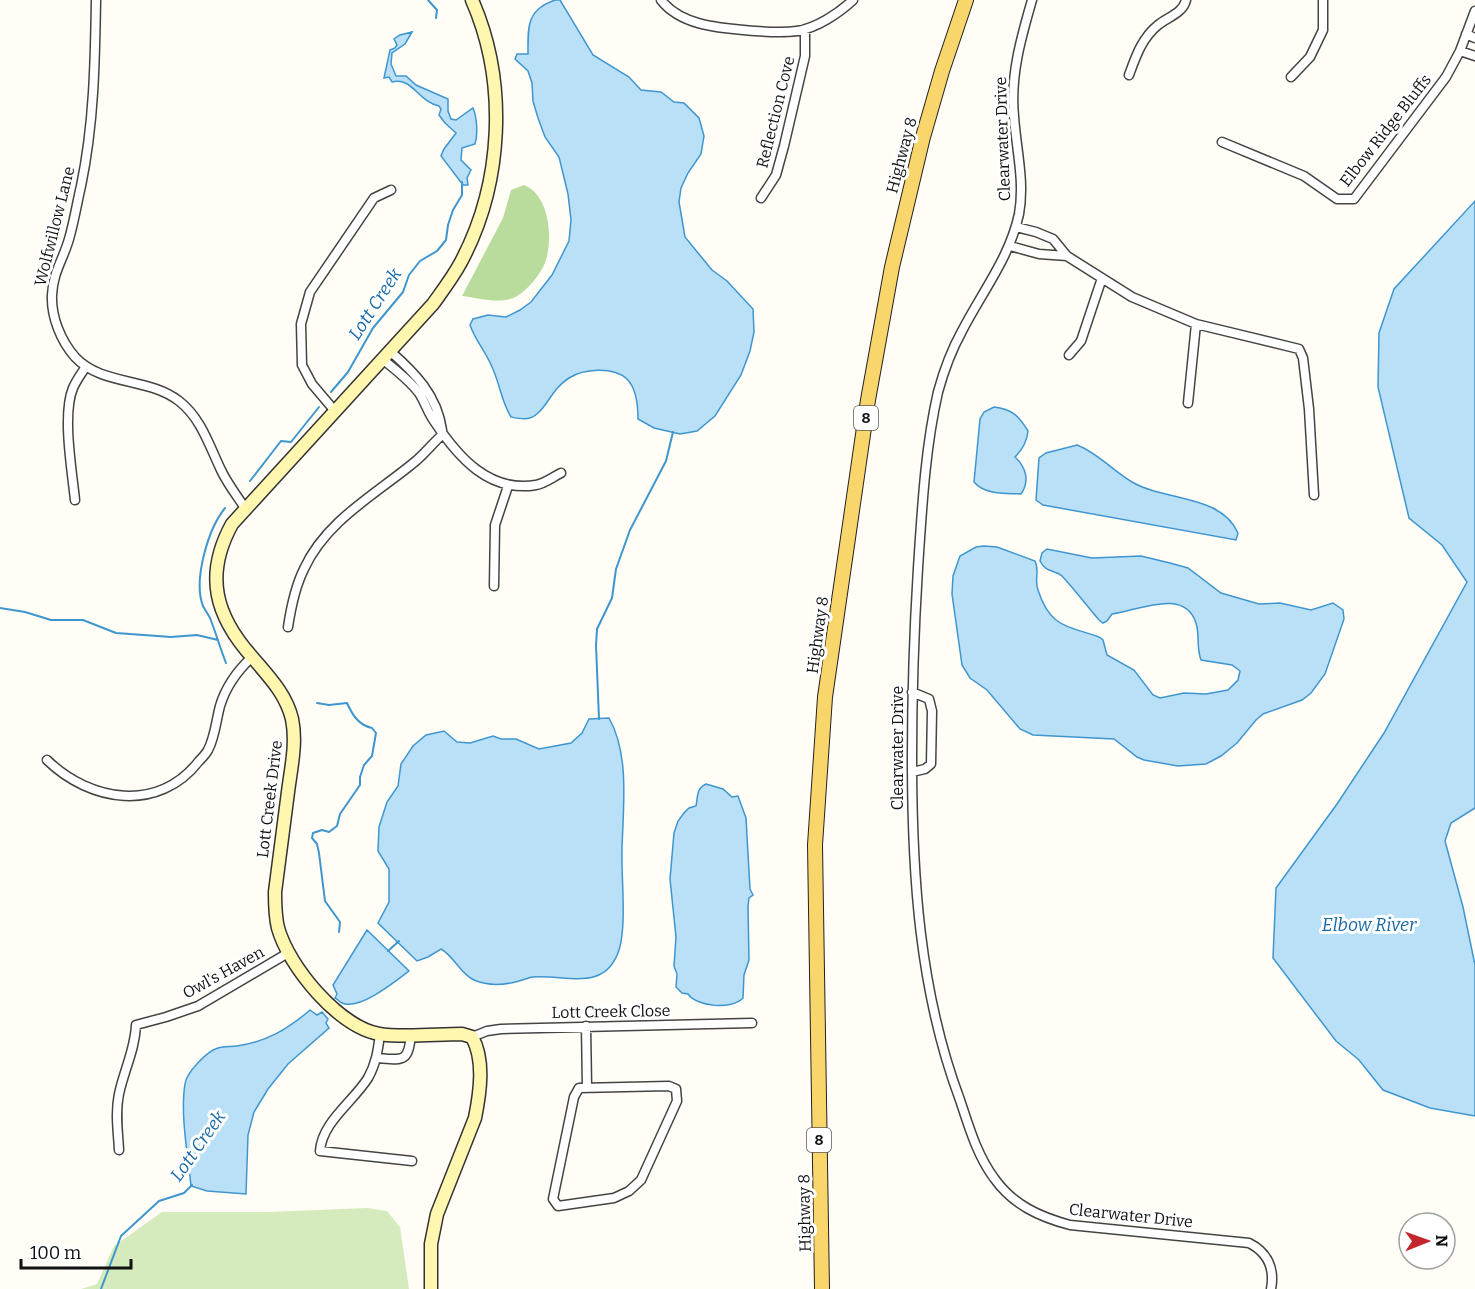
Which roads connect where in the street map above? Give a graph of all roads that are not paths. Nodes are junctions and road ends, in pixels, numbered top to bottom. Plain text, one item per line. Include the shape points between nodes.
1 (96, 0) edge
2 (472, 0) edge
3 (661, 0) edge
4 (853, 0) edge
5 (966, 0) edge
6 (1032, 0) edge
7 (1186, 0) edge
8 (1323, 0) edge
9 (1475, 11) edge
10 (805, 29) junction
11 (1471, 36) edge
12 (1460, 51) junction
13 (1475, 56) edge
14 (1129, 75) dead end
15 (1291, 77) dead end
16 (1222, 142) dead end
17 (391, 190) dead end
18 (761, 198) dead end
19 (1016, 227) junction
20 (1010, 246) junction
21 (1067, 256) junction
22 (1102, 278) junction
23 (1196, 324) junction
24 (386, 355) junction
25 (1069, 355) dead end
26 (86, 368) junction
27 (1188, 403) dead end
28 (334, 410) junction
29 (443, 434) junction
30 (561, 473) dead end
31 (508, 486) junction
32 (1314, 495) dead end
33 (75, 500) dead end
34 (245, 508) junction
35 (494, 586) dead end
36 (288, 627) dead end
37 (252, 657) junction
38 (912, 692) junction
39 (47, 760) dead end
40 (912, 772) junction
41 (288, 953) junction
42 (752, 1023) dead end
43 (586, 1026) junction
44 (380, 1034) junction
45 (411, 1035) junction
46 (472, 1037) junction
47 (377, 1058) junction
48 (587, 1087) junction
49 (119, 1150) dead end
50 (412, 1161) dead end
51 (432, 1289) edge
52 (822, 1289) edge
53 (1271, 1289) edge

1 - 26 street, Wolfwillow Lane via 90,131 69,240 54,274 52,297 60,334
2 - 24 street, Lott Creek Drive via 484,33 493,81 495,130 490,180 478,223 460,263 433,304
3 - 10 street via 688,19 716,28 772,32
4 - 10 street
5 - 52 main road, Highway 8 / 8 via 922,137 892,267 868,400 825,697 815,845
6 - 19 street, Clearwater Drive via 1016,58 1013,87 1021,179
7 - 14 street via 1180,10 1145,38
8 - 15 street via 1323,30 1310,57
9 - 11 street, Elbow Ridge Bluffs
10 - 18 street, Reflection Cove via 805,56 784,146 776,175
11 - 12 street, Elbow Ridge Bluffs
12 - 13 street
12 - 16 street, Elbow Ridge Bluffs via 1446,77 1354,199 1337,199 1304,176
17 - 28 street via 374,198 310,292 301,324 302,365
19 - 20 street, Clearwater Drive
19 - 21 street via 1048,236
20 - 21 street
20 - 38 street, Clearwater Drive via 962,330 946,363 938,393 923,507
21 - 22 street
22 - 23 street via 1132,297
22 - 25 street via 1081,340
23 - 27 street
23 - 32 street via 1299,349 1309,409
24 - 28 street, Lott Creek Drive
24 - 29 street via 418,376 427,388 440,416
26 - 33 street via 73,388 69,406
26 - 34 street via 156,389 178,400 197,419 222,472
28 - 34 street, Lott Creek Drive
29 - 31 street via 464,460 486,477
29 - 36 street via 321,541 304,568
30 - 31 street via 538,485
31 - 35 street via 495,525
34 - 37 street, Lott Creek Drive via 220,549 217,592 229,625
37 - 39 street via 224,694 208,752 193,771 167,789 143,796 113,795 61,773
37 - 41 street, Lott Creek Drive via 285,698 292,719 294,744 275,892 275,912
38 - 40 street, Clearwater Drive
38 - 40 street via 929,699 932,721 931,764
40 - 53 street, Clearwater Drive via 913,865 934,1013 948,1070 982,1159 994,1179 1006,1193 1044,1219 1249,1243 1269,1259
41 - 44 street, Lott Creek Drive via 333,1009 351,1023
41 - 49 street, Owl's Haven via 198,1006 136,1025 119,1094
42 - 43 street, Lott Creek Close
43 - 46 street, Lott Creek Close via 492,1030
43 - 48 street
44 - 45 street, Lott Creek Drive
44 - 47 street
45 - 46 street, Lott Creek Drive
45 - 47 street via 406,1057
46 - 51 street via 479,1057 478,1101 436,1221 431,1244
47 - 50 street via 360,1090 325,1133 320,1151
48 - 48 street via 669,1086 676,1089 677,1101 641,1180 629,1191 614,1198 558,1206 553,1199 574,1097 579,1088

